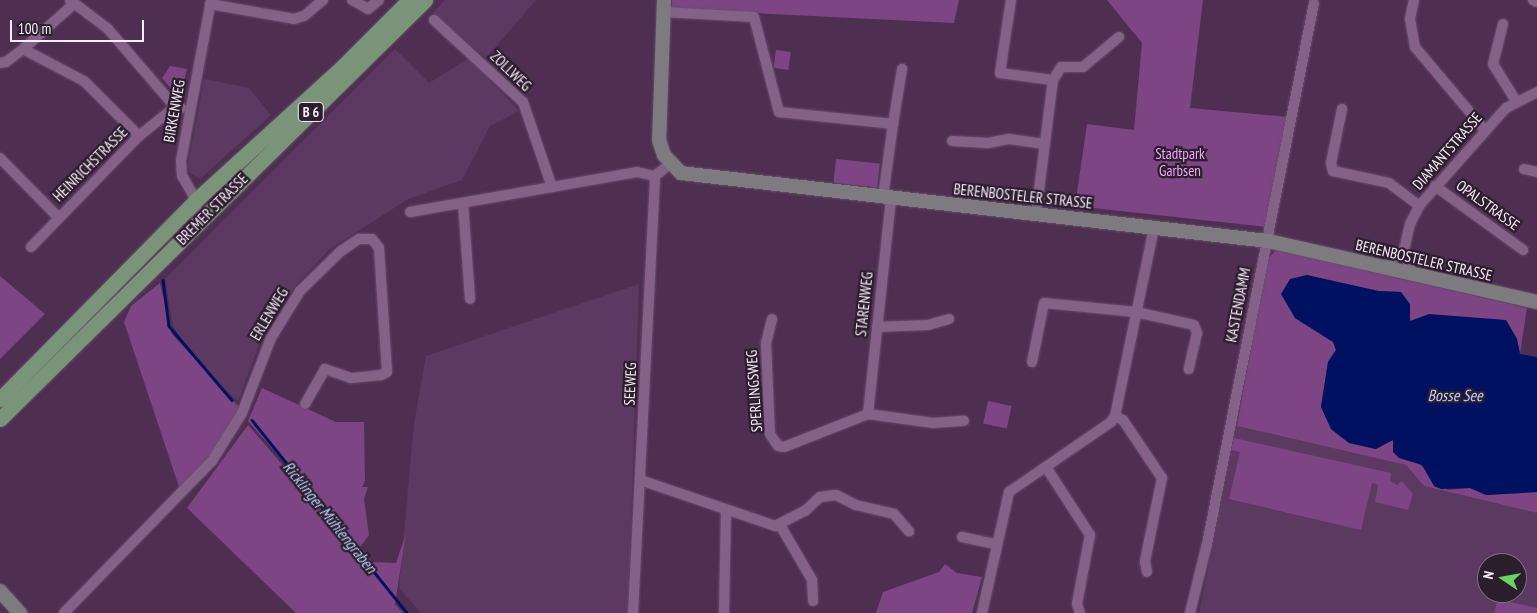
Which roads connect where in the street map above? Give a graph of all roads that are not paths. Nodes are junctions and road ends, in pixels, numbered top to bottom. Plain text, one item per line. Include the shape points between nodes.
1 (323, 0) edge
2 (352, 0) edge
3 (379, 0) edge
4 (408, 0) edge
5 (425, 0) edge
6 (1011, 0) edge
7 (1414, 0) edge
8 (1534, 0) edge
9 (74, 1) edge
10 (210, 2) edge
11 (1537, 2) edge
12 (1314, 3) dead end
13 (664, 6) edge
14 (434, 20) dead end
15 (1503, 24) dead end
16 (1119, 37) dead end
17 (23, 49) junction
18 (0, 62) edge
19 (902, 69) dead end
20 (1053, 80) junction
21 (1537, 92) edge
22 (1516, 101) junction
23 (175, 107) junction
24 (1342, 109) dead end
25 (189, 110) junction
26 (893, 124) junction
27 (1485, 130) junction
28 (138, 136) junction
29 (952, 141) dead end
30 (1044, 144) junction
31 (0, 158) edge
32 (670, 164) junction
33 (1524, 169) dead end
34 (1537, 172) edge
35 (655, 176) junction
36 (1435, 186) junction
37 (552, 187) junction
38 (887, 198) junction
39 (196, 200) junction
40 (463, 203) junction
41 (1419, 206) junction
42 (410, 212) dead end
43 (1036, 214) junction
44 (58, 217) junction
45 (197, 225) junction
46 (1154, 227) junction
47 (1268, 241) junction
48 (31, 247) dead end
49 (1404, 250) junction
50 (1523, 250) dead end
51 (1384, 268) junction
52 (1412, 274) junction
53 (470, 299) dead end
54 (1537, 302) edge
55 (1136, 312) junction
56 (772, 319) dead end
57 (949, 319) dead end
58 (877, 327) junction
59 (1032, 362) dead end
60 (1189, 369) dead end
61 (0, 399) edge
62 (306, 404) dead end
63 (868, 414) junction
64 (1115, 416) junction
65 (0, 419) edge
66 (964, 421) dead end
67 (1046, 467) junction
68 (640, 480) junction
69 (726, 510) junction
70 (780, 525) junction
71 (909, 531) dead end
72 (962, 538) dead end
73 (996, 544) junction
74 (1147, 572) dead end
75 (0, 591) edge
76 (813, 601) dead end
77 (20, 613) edge
78 (64, 613) edge
79 (633, 613) edge
80 (724, 613) edge
81 (982, 613) edge
82 (1080, 613) edge
83 (1190, 613) edge

1 - 10 street via 304,16 294,19
2 - 3 street via 368,9
4 - 39 main road, BREMER STRASSE / B 6 via 326,81
5 - 45 main road, BREMER STRASSE / B 6
6 - 20 street via 1000,73
7 - 27 street via 1410,19 1415,47
8 - 11 street
9 - 17 street
9 - 23 street via 115,36
10 - 25 street, BIRKENWEG
12 - 47 street, KASTENDAMM
13 - 26 street via 754,17 779,112
13 - 32 street via 658,126 662,150
14 - 37 street, ZOLLWEG via 523,102
15 - 22 street via 1493,64
16 - 20 street via 1083,67 1061,67
17 - 18 street via 6,62
17 - 28 street via 84,80
19 - 26 street, STARENWEG
20 - 30 street
21 - 22 street, DIAMANTSTRASSE
22 - 27 street, DIAMANTSTRASSE
23 - 25 street
23 - 28 street, HEINRICHSTRASSE
24 - 41 street via 1330,163 1333,171 1390,184
25 - 39 street, BIRKENWEG via 180,169
26 - 38 street, STARENWEG
27 - 36 street, DIAMANTSTRASSE
28 - 44 street, HEINRICHSTRASSE
29 - 30 street via 988,143 1009,139
30 - 43 street
31 - 44 street
32 - 35 street
32 - 38 street, BERENBOSTELER STRASSE via 687,175
33 - 34 street
35 - 37 street via 637,172
35 - 68 street, SEEWEG
36 - 41 street, DIAMANTSTRASSE
36 - 50 street, OPALSTRASSE
37 - 40 street
38 - 43 street, BERENBOSTELER STRASSE
38 - 58 street, STARENWEG
39 - 45 street, BIRKENWEG
39 - 61 main road, BREMER STRASSE / B 6
40 - 42 street
40 - 53 street
41 - 49 street, DIAMANTSTRASSE via 1410,224
43 - 46 street, BERENBOSTELER STRASSE
44 - 48 street, HEINRICHSTRASSE
45 - 65 main road, BREMER STRASSE / B 6
46 - 47 street, BERENBOSTELER STRASSE
46 - 55 street
47 - 51 street, BERENBOSTELER STRASSE
47 - 83 street, KASTENDAMM
49 - 51 street
49 - 52 street
51 - 52 street, BERENBOSTELER STRASSE
52 - 54 street, BERENBOSTELER STRASSE
55 - 59 street via 1044,303
55 - 60 street via 1196,327
55 - 64 street
56 - 63 street, SPERLINGSWEG via 766,343 770,434 774,442 784,447
57 - 58 street via 928,325
58 - 63 street, STARENWEG
62 - 78 street, ERLENWEG via 325,369 351,378 381,376 387,372 379,248 372,239 359,239 341,251 300,291 271,338 242,413 212,461
63 - 66 street, SPERLINGSWEG via 933,423
64 - 67 street
64 - 74 street via 1123,420 1162,478 1145,561
67 - 73 street via 1009,492
67 - 82 street via 1090,535 1077,604
68 - 69 street
68 - 79 street, SEEWEG
69 - 70 street via 768,525
69 - 80 street
70 - 71 street via 805,511 820,497 836,494 856,505 894,514
70 - 76 street via 812,580
72 - 73 street
73 - 81 street
75 - 77 street

